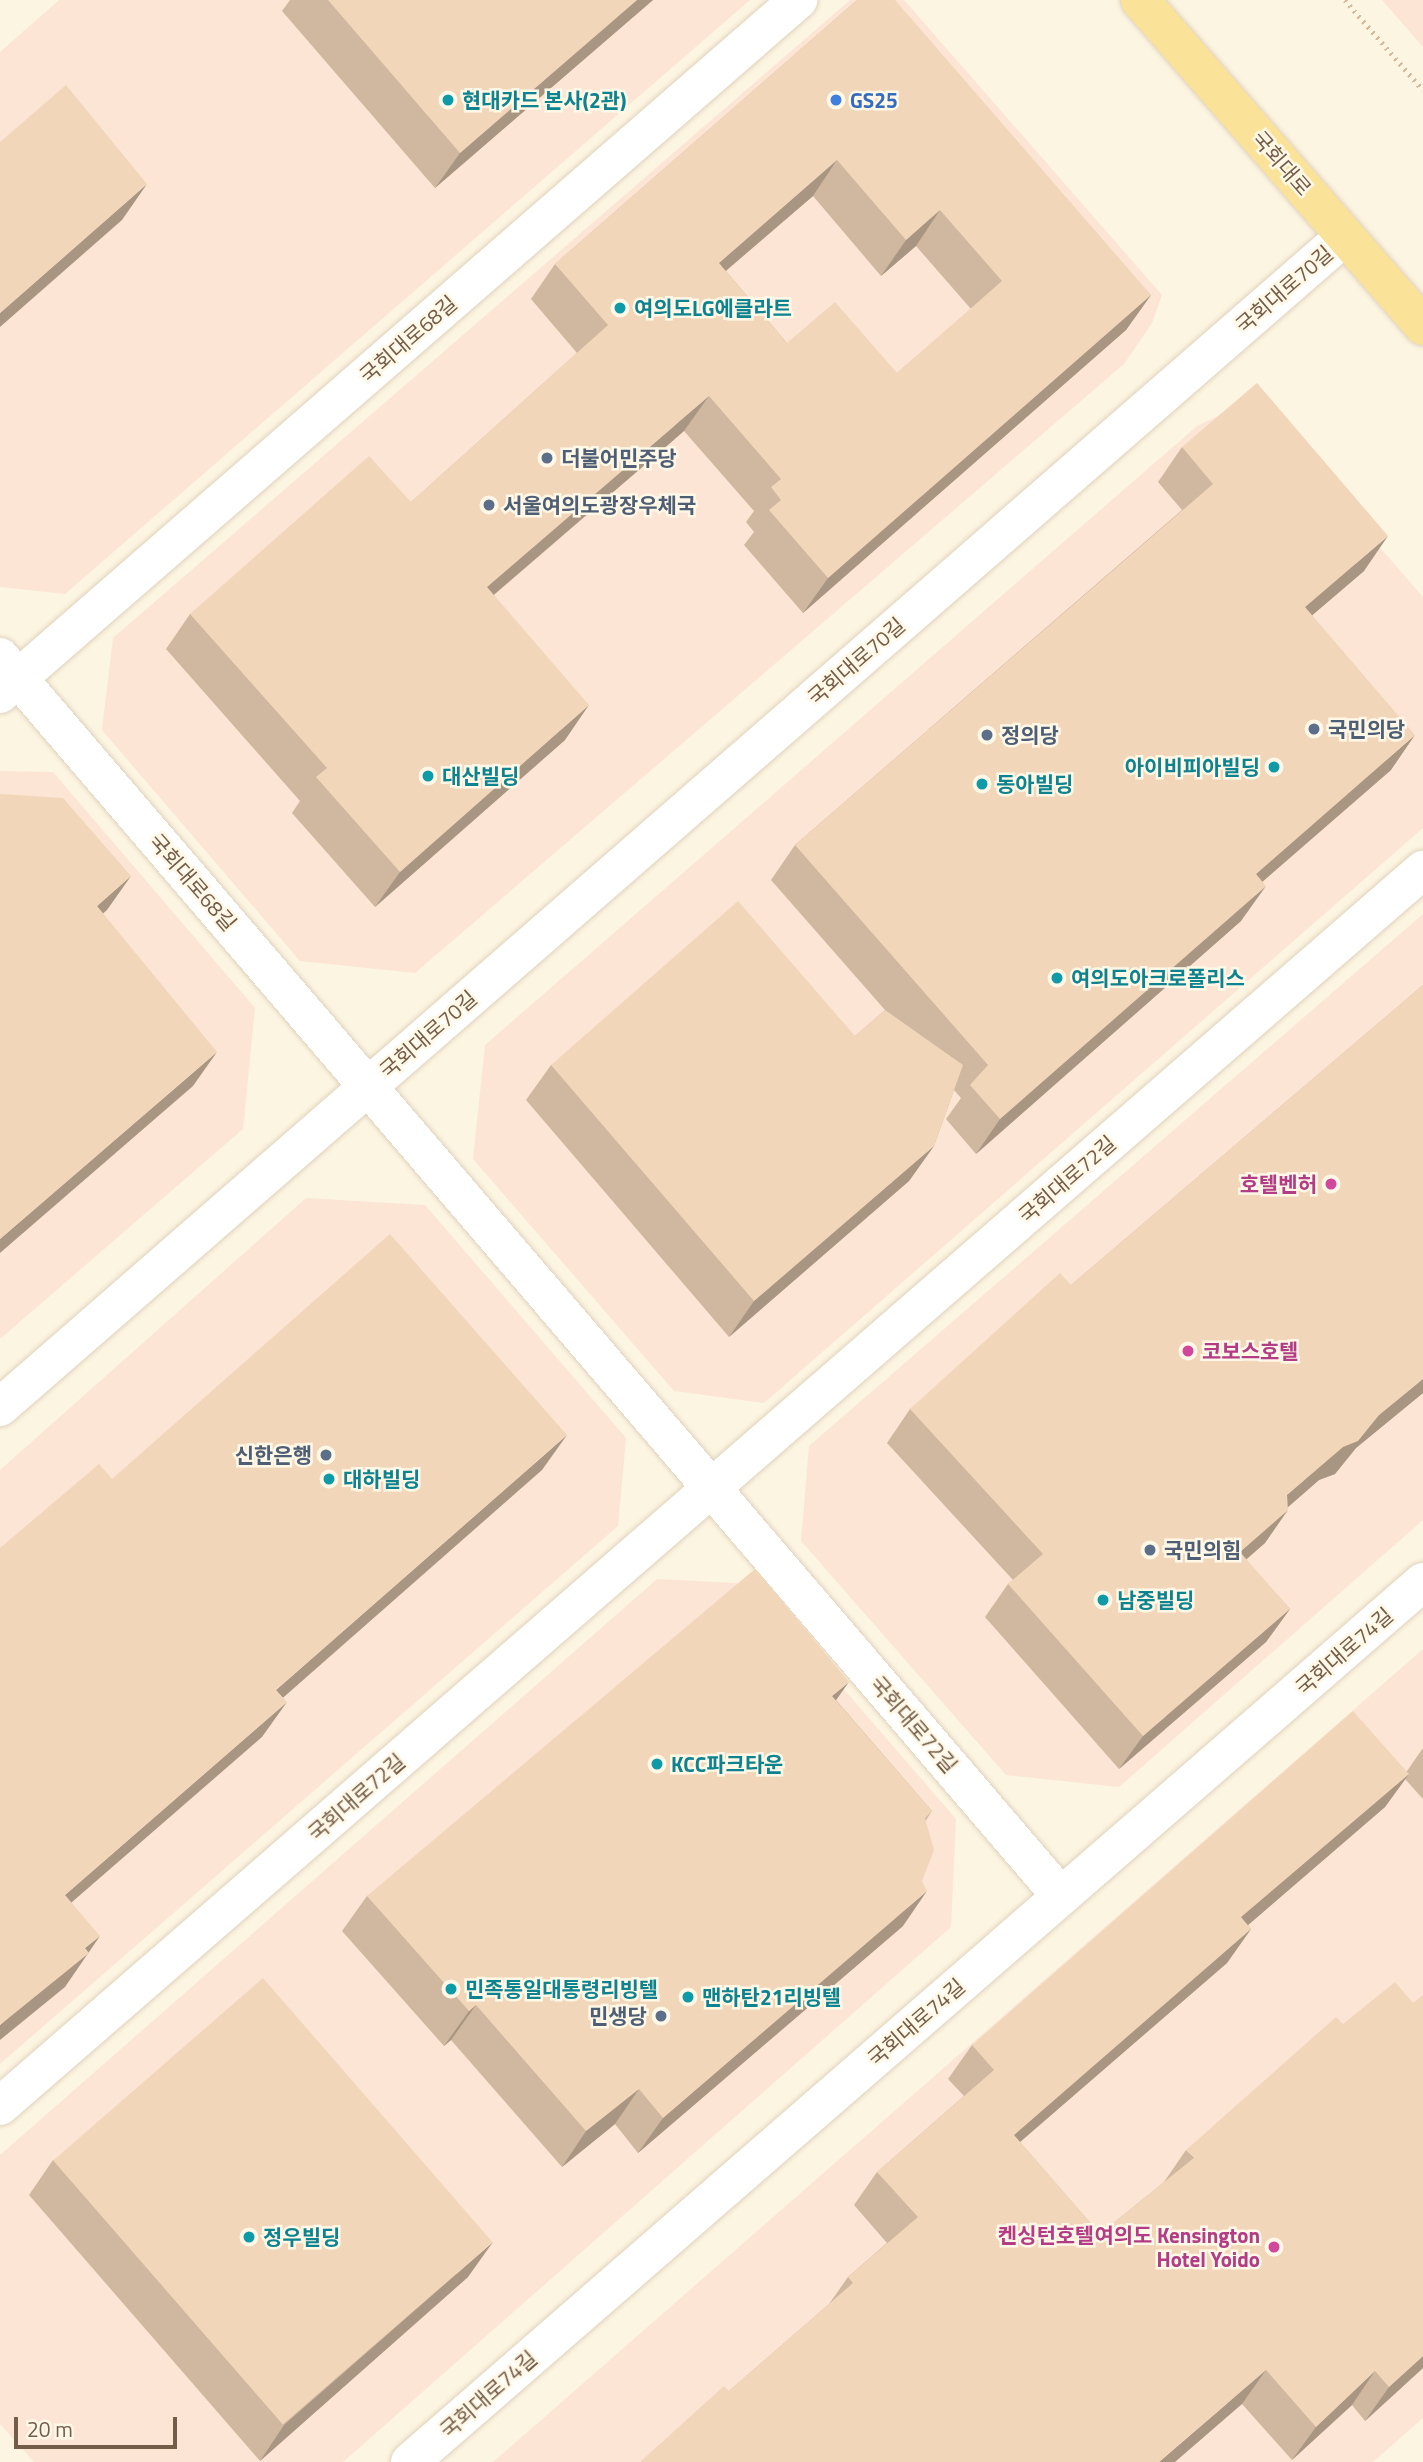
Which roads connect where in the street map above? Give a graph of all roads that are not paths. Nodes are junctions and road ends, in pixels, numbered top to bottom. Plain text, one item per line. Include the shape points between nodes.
1 (798, 0) edge
2 (1140, 0) edge
3 (1345, 236) junction
4 (1423, 326) edge
5 (6, 676) edge
6 (1423, 870) edge
7 (368, 1087) junction
8 (0, 1407) edge
9 (711, 1488) junction
10 (1423, 1582) edge
11 (1061, 1896) junction
12 (0, 2106) edge
13 (410, 2462) edge

1 - 5 street, 국회대로68길
2 - 3 main road, 국회대로
3 - 4 main road, 국회대로
3 - 7 street, 국회대로70길
5 - 7 street, 국회대로68길
6 - 9 street, 국회대로72길
7 - 8 street, 국회대로70길
7 - 9 street, 국회대로70길
9 - 11 street, 국회대로72길
9 - 12 street, 국회대로72길
10 - 11 street, 국회대로74길
11 - 13 street, 국회대로74길

